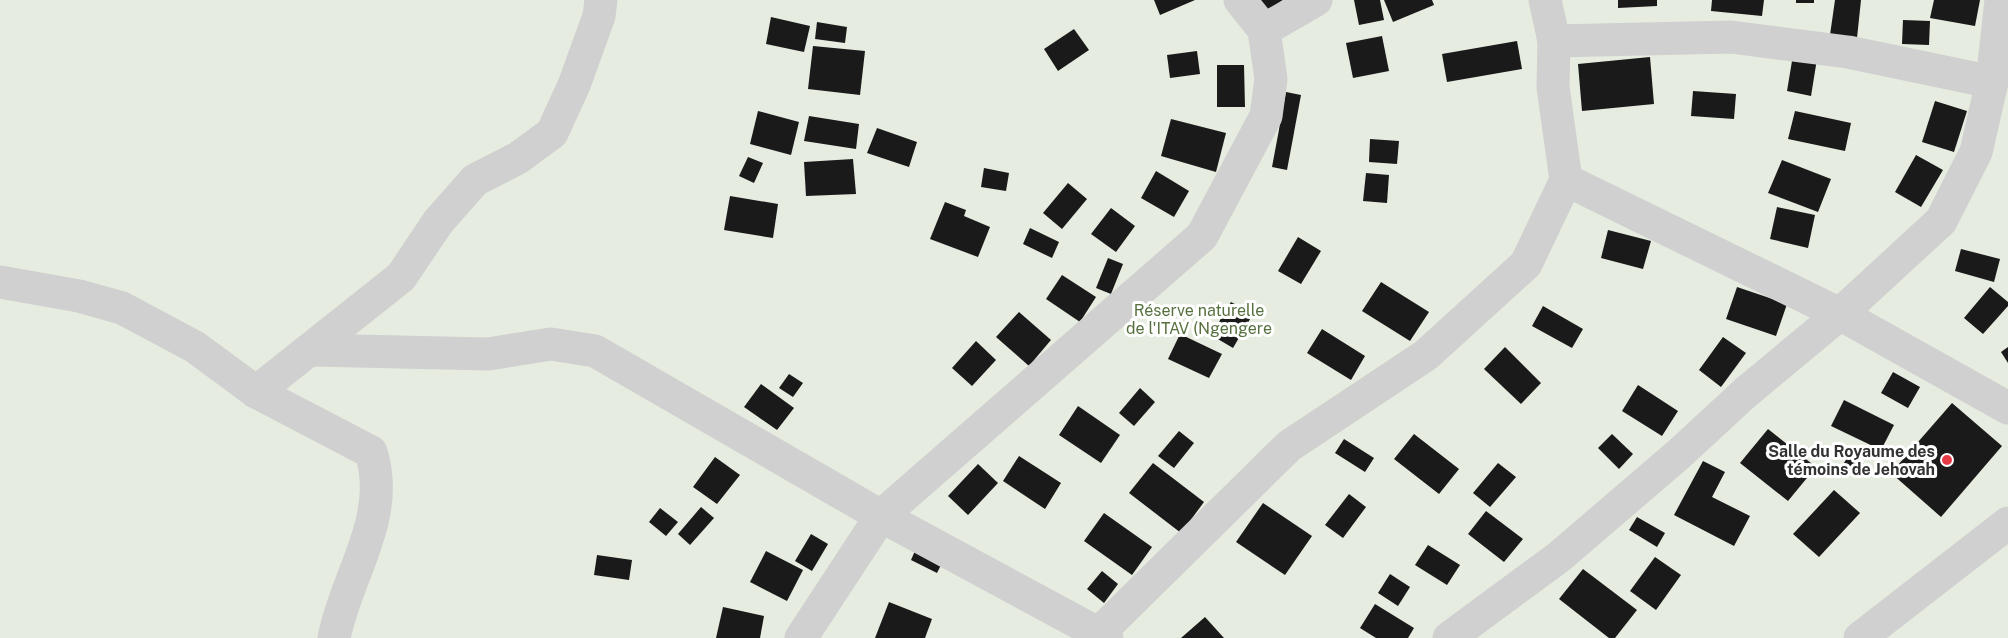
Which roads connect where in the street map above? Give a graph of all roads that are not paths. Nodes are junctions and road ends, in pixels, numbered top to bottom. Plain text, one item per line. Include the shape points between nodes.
1 (601, 0) edge
2 (1240, 0) edge
3 (1316, 0) edge
4 (1545, 0) edge
5 (2001, 0) edge
6 (1264, 30) junction
7 (1554, 41) junction
8 (1992, 82) junction
9 (1566, 180) junction
10 (0, 282) edge
11 (1840, 314) junction
12 (312, 350) junction
13 (256, 392) junction
14 (2008, 408) edge
15 (881, 516) junction
16 (2008, 523) edge
17 (1100, 636) edge
18 (334, 638) edge
19 (801, 638) edge
20 (1449, 638) edge
21 (1860, 638) edge

1 - 12 street via 578,75 552,133 518,158 475,180 438,222 400,277
2 - 6 street
3 - 6 street
4 - 7 street
5 - 8 street
6 - 15 street via 1271,79 1266,116 1202,236
7 - 8 street via 1731,37 1848,52
7 - 9 street via 1553,87
8 - 11 street via 1976,152 1941,221
9 - 11 street
9 - 17 street via 1526,264 1426,355 1289,446
10 - 13 street via 122,308 195,347
11 - 14 street
11 - 20 street via 1559,557
12 - 13 street
12 - 15 street via 488,354 551,344 596,351
13 - 18 street via 371,452 377,470 372,531
15 - 17 street
15 - 19 street
16 - 21 street

